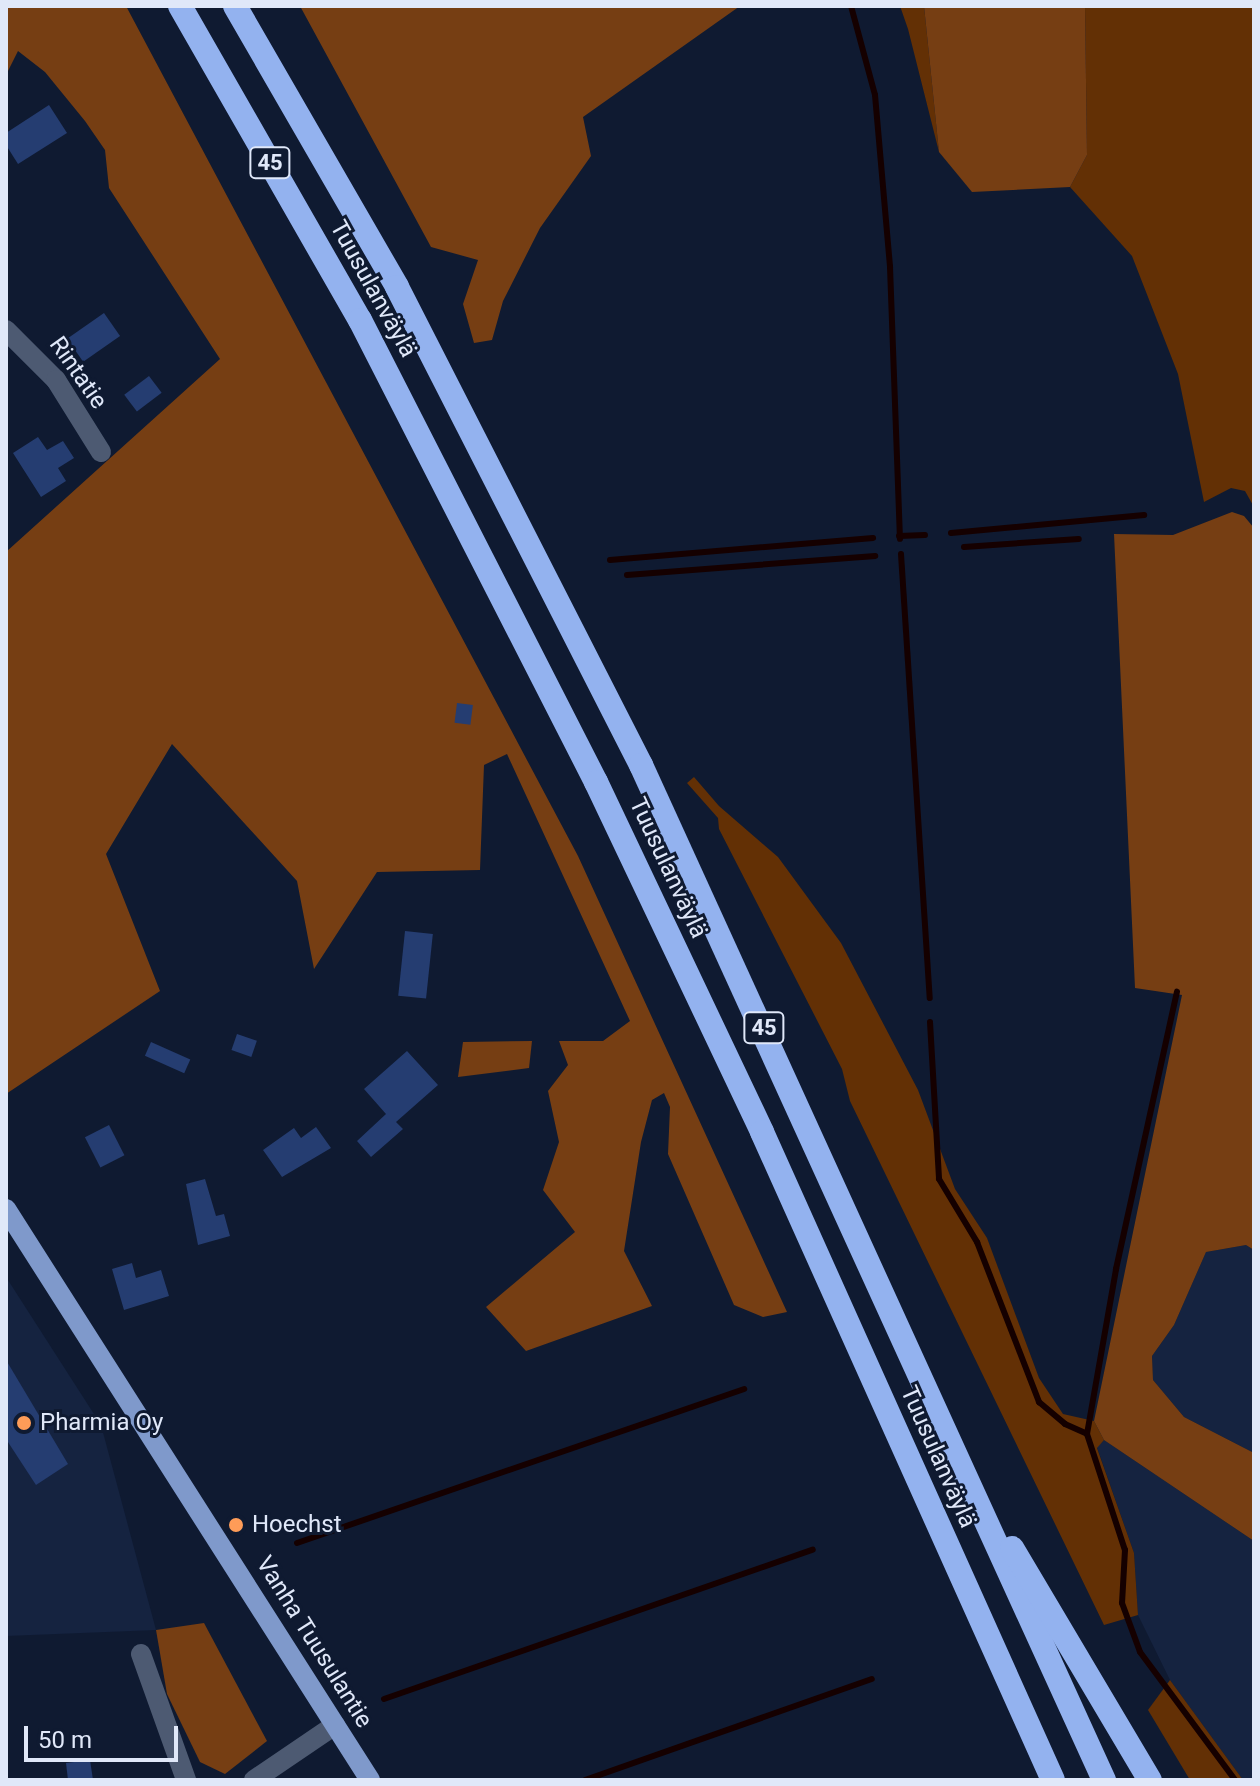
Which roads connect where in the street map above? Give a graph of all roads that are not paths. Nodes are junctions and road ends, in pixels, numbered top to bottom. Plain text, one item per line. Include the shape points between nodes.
1 (180, 6) edge
2 (235, 6) edge
3 (6, 330) edge
4 (101, 452) dead end
5 (6, 1209) edge
6 (968, 1480) junction
7 (141, 1654) dead end
8 (335, 1725) junction
9 (186, 1780) edge
10 (254, 1780) edge
11 (370, 1780) edge
12 (1053, 1780) edge
13 (1104, 1780) edge
14 (1150, 1780) edge

1 - 12 highway, Tuusulanväylä / 45 via 360,320 596,782 768,1146
2 - 6 highway, Tuusulanväylä / 45 via 397,287 641,765
3 - 4 street, Rintatie via 56,380
5 - 8 main road, Vanha Tuusulantie
6 - 13 highway, Tuusulanväylä / 45
6 - 14 highway
7 - 9 street
8 - 10 street
8 - 11 main road, Vanha Tuusulantie

